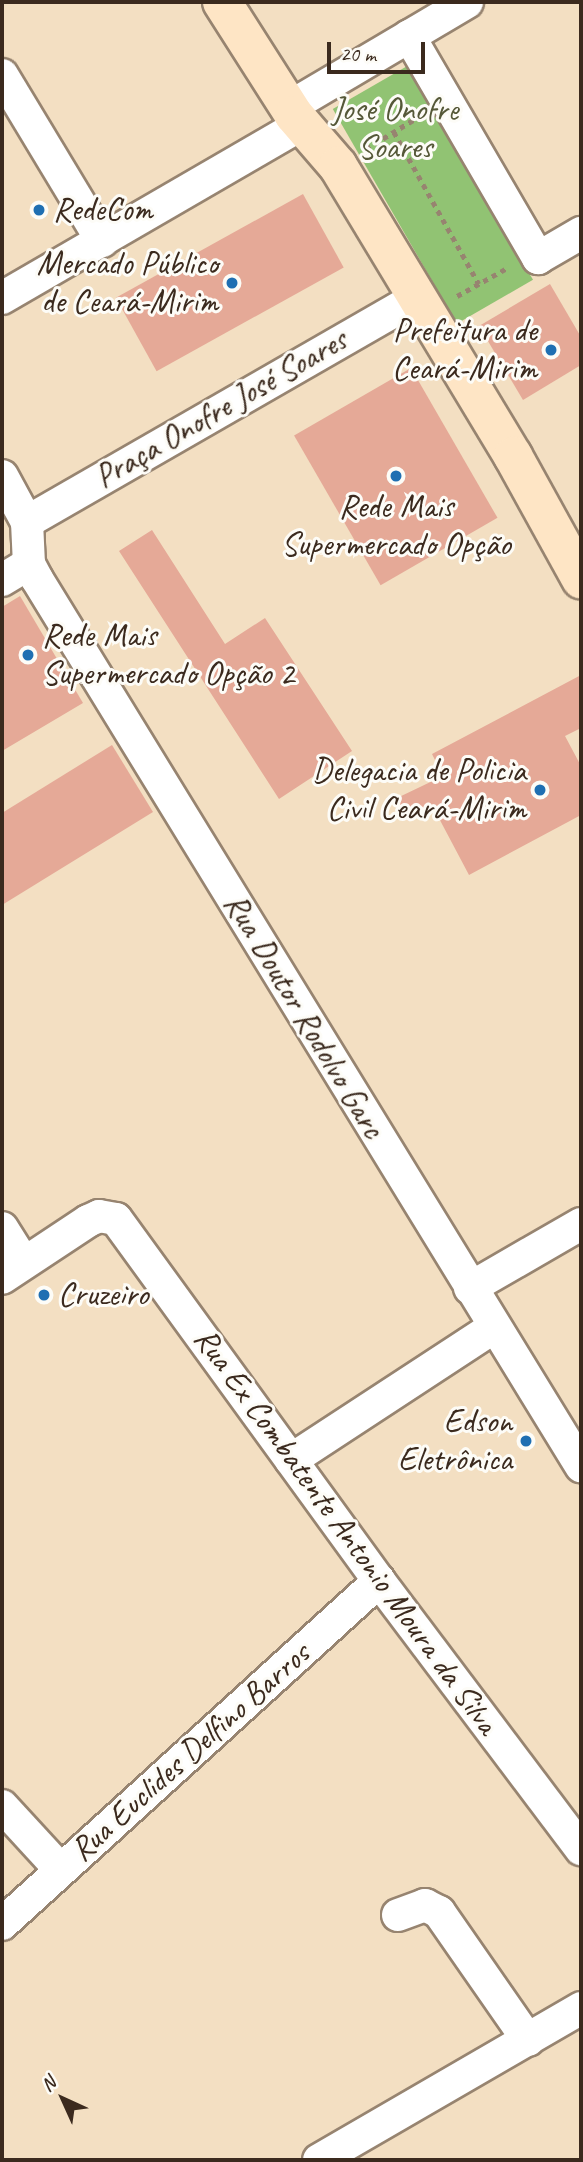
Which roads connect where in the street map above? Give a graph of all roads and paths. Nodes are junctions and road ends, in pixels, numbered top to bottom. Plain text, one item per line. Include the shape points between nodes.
1 (222, 2) edge
2 (467, 2) edge
3 (409, 36) junction
4 (2, 75) edge
5 (446, 100) junction
6 (295, 116) junction
7 (394, 132) junction
8 (363, 151) dead end
9 (581, 233) edge
10 (102, 241) junction
11 (534, 253) junction
12 (479, 284) junction
13 (2, 298) edge
14 (434, 298) junction
15 (2, 476) edge
16 (27, 522) junction
17 (29, 564) junction
18 (581, 579) edge
19 (2, 580) edge
20 (581, 1224) edge
21 (2, 1227) edge
22 (13, 1271) edge
23 (470, 1288) junction
24 (494, 1327) junction
25 (291, 1460) junction
26 (581, 1466) edge
27 (379, 1581) junction
28 (2, 1806) edge
29 (581, 1849) edge
30 (60, 1869) junction
31 (398, 1915) dead end
32 (2, 1924) edge
33 (581, 2008) edge
34 (528, 2040) junction
35 (319, 2160) edge

1 - 6 main road
2 - 3 street
3 - 5 street
3 - 6 street
4 - 10 street
5 - 7 path
5 - 11 street
6 - 10 street
6 - 14 main road via 338,166
7 - 8 path
7 - 12 path
9 - 11 street via 538,258
10 - 13 street
11 - 12 path
12 - 14 path
14 - 16 street, Praça Onofre José Soares
14 - 18 main road
15 - 16 street
16 - 17 street
17 - 19 street
17 - 23 street, Rua Doutor Rodolvo Garc
20 - 23 street
21 - 22 street
22 - 25 street, Rua Ex Combatente Antonio Moura da Silva via 88,1221 108,1215 126,1229
23 - 24 street, Rua Doutor Rodolvo Garc
24 - 25 street
24 - 26 street, Rua Doutor Rodolvo Garc
25 - 27 street, Rua Ex Combatente Antonio Moura da Silva
27 - 29 street, Rua Ex Combatente Antonio Moura da Silva
27 - 30 street, Rua Euclides Delfino Barros
28 - 30 street
30 - 32 street, Rua Euclides Delfino Barros
31 - 34 street via 425,1905 439,1912
33 - 34 street
34 - 35 street

